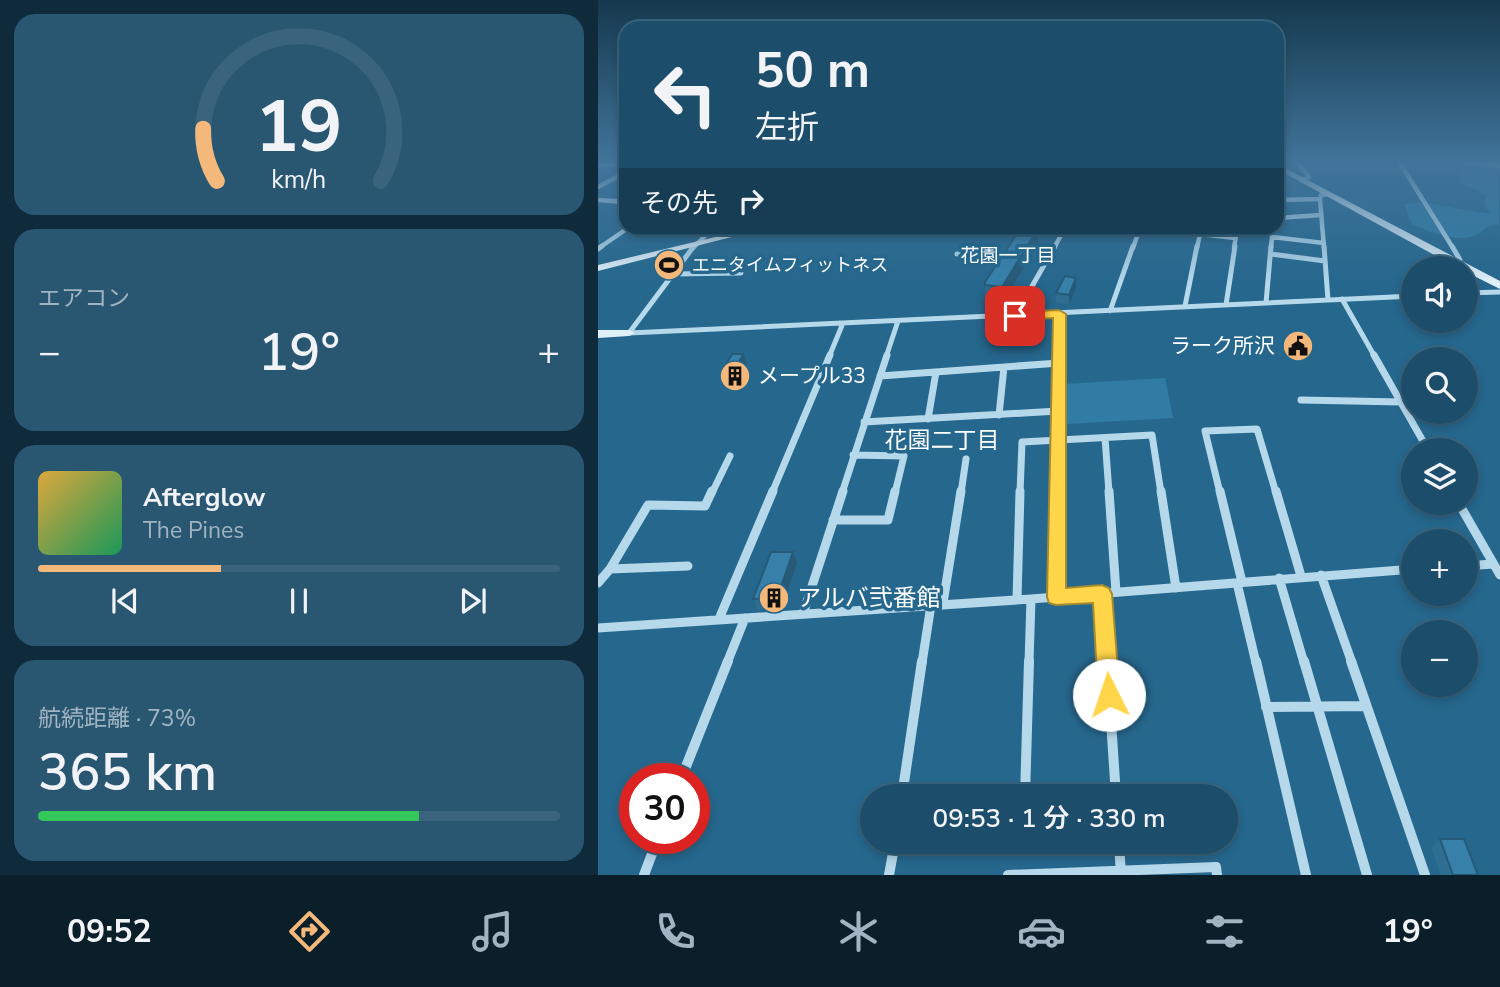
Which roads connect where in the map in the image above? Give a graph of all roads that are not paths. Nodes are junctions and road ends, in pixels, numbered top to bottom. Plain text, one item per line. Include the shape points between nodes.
1 (1323, 201) edge
2 (1334, 201) edge
3 (1426, 201) edge
4 (1321, 215) junction
5 (1284, 218) edge
6 (619, 234) edge
7 (706, 235) edge
8 (733, 235) edge
9 (1061, 235) edge
10 (1137, 235) edge
11 (1200, 235) edge
12 (1209, 235) edge
13 (1236, 235) edge
14 (1235, 238) junction
15 (1277, 238) joint
16 (598, 242) edge
17 (606, 243) junction
18 (1324, 243) junction
19 (696, 244) junction
20 (598, 249) edge
21 (957, 254) dead end
22 (1271, 254) junction
23 (979, 256) dead end
24 (1444, 256) edge
25 (1458, 256) edge
26 (1325, 261) junction
27 (598, 268) edge
28 (741, 273) dead end
29 (674, 274) junction
30 (1478, 274) edge
31 (1499, 286) edge
32 (1499, 292) edge
33 (1478, 293) edge
34 (1401, 297) edge
35 (1342, 299) junction
36 (1328, 300) junction
37 (1266, 303) junction
38 (1226, 305) junction
39 (1185, 306) junction
40 (1110, 311) junction
41 (1059, 314) junction
42 (1015, 316) junction
43 (898, 321) junction
44 (843, 323) junction
45 (629, 333) junction
46 (599, 335) edge
47 (1059, 363) junction
48 (1004, 367) junction
49 (936, 372) junction
50 (880, 376) junction
51 (1301, 400) dead end
52 (1401, 402) joint
53 (1058, 411) junction
54 (999, 415) junction
55 (928, 419) junction
56 (864, 422) junction
57 (1105, 438) junction
58 (1057, 441) junction
59 (853, 455) junction
60 (730, 456) dead end
61 (966, 459) dead end
62 (1465, 515) edge
63 (833, 520) junction
64 (1493, 564) junction
65 (1478, 565) edge
66 (688, 566) dead end
67 (610, 569) junction
68 (1401, 570) edge
69 (1321, 575) junction
70 (1499, 575) edge
71 (1301, 576) junction
72 (1279, 578) junction
73 (1239, 582) junction
74 (598, 583) edge
75 (1176, 588) junction
76 (1116, 592) junction
77 (1102, 594) junction
78 (1056, 597) junction
79 (1031, 599) junction
80 (1017, 600) junction
81 (943, 603) junction
82 (931, 605) junction
83 (803, 614) junction
84 (744, 618) junction
85 (719, 620) junction
86 (598, 628) edge
87 (1366, 706) junction
88 (1266, 707) junction
89 (1318, 707) junction
90 (687, 763) edge
91 (903, 784) edge
92 (1026, 784) edge
93 (1115, 784) edge
94 (652, 854) edge
95 (893, 854) edge
96 (1120, 854) edge
97 (1121, 872) edge
98 (644, 875) edge
99 (890, 875) edge
100 (1008, 875) edge
101 (1217, 875) edge
102 (1306, 875) edge
103 (1367, 875) edge
104 (1425, 875) edge

1 - 4 street
2 - 24 street
3 - 25 street
4 - 5 street
4 - 18 street
6 - 17 street
7 - 19 street
8 - 19 street
9 - 42 street
10 - 40 street
11 - 39 street
12 - 14 street
13 - 14 street
14 - 38 street
15 - 18 street
15 - 22 street via 1272,237
16 - 17 street
17 - 20 street
18 - 26 street
19 - 27 street
19 - 29 street
21 - 23 street
22 - 26 street
22 - 37 street
26 - 36 street
28 - 29 street
29 - 45 street
30 - 31 street
32 - 33 street
34 - 35 street
35 - 36 street
35 - 52 street
36 - 37 street
37 - 38 street
38 - 39 street
39 - 40 street
40 - 41 street
41 - 42 street
41 - 47 street
42 - 43 street
43 - 44 street
43 - 50 street
44 - 45 street
44 - 85 street
45 - 46 street
47 - 48 street
47 - 53 street
48 - 49 street
48 - 54 street
49 - 50 street
49 - 55 street
50 - 56 street
51 - 52 street
53 - 54 street
53 - 58 street
54 - 55 street
55 - 56 street
56 - 59 street
57 - 58 street
57 - 75 street via 1152,435
57 - 76 street
58 - 78 street
58 - 80 street via 1022,442
59 - 63 street
59 - 63 street via 904,456 888,520
60 - 67 street via 705,506 648,505
61 - 81 street
62 - 64 street
63 - 83 street
64 - 65 street
64 - 70 street
66 - 67 street
67 - 74 street
68 - 69 street
69 - 71 street
69 - 87 street
71 - 72 street
71 - 73 street via 1257,429 1205,431
72 - 73 street
72 - 89 street
73 - 75 street
73 - 88 street
75 - 76 street
76 - 77 street
77 - 78 street
77 - 93 street
78 - 79 street
79 - 80 street
79 - 92 street
80 - 81 street
81 - 82 street
82 - 83 street
82 - 91 street
83 - 84 street
84 - 85 street
84 - 90 street
85 - 86 street
87 - 89 street
87 - 104 street
88 - 89 street
88 - 102 street
89 - 103 street
94 - 98 street
95 - 99 street
96 - 97 street
97 - 100 street
97 - 101 street via 1216,867

